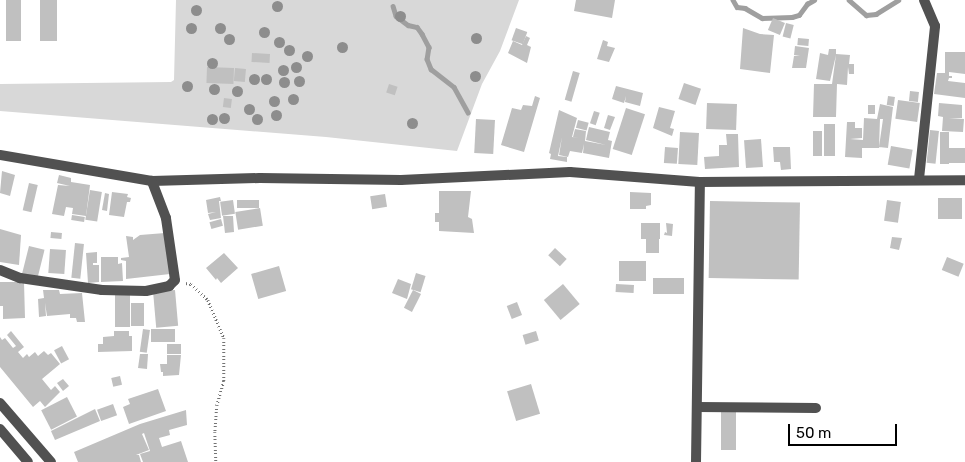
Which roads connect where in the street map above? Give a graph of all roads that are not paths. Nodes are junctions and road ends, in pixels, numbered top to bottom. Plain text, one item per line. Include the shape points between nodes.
1 (924, 0) edge
2 (0, 155) edge
3 (919, 180) junction
4 (965, 180) edge
5 (152, 181) junction
6 (700, 182) junction
7 (0, 270) edge
8 (0, 403) edge
9 (697, 407) junction
10 (816, 408) dead end
11 (0, 429) edge
12 (28, 462) edge
13 (51, 462) edge
14 (696, 462) edge

1 - 3 street via 935,26
2 - 5 street
3 - 4 street
3 - 6 street
5 - 6 street via 260,178 401,180 570,172
5 - 7 street via 166,218 175,280 169,286 146,291 102,290 20,278
6 - 9 street
8 - 13 street
9 - 10 street
9 - 14 street
11 - 12 street

